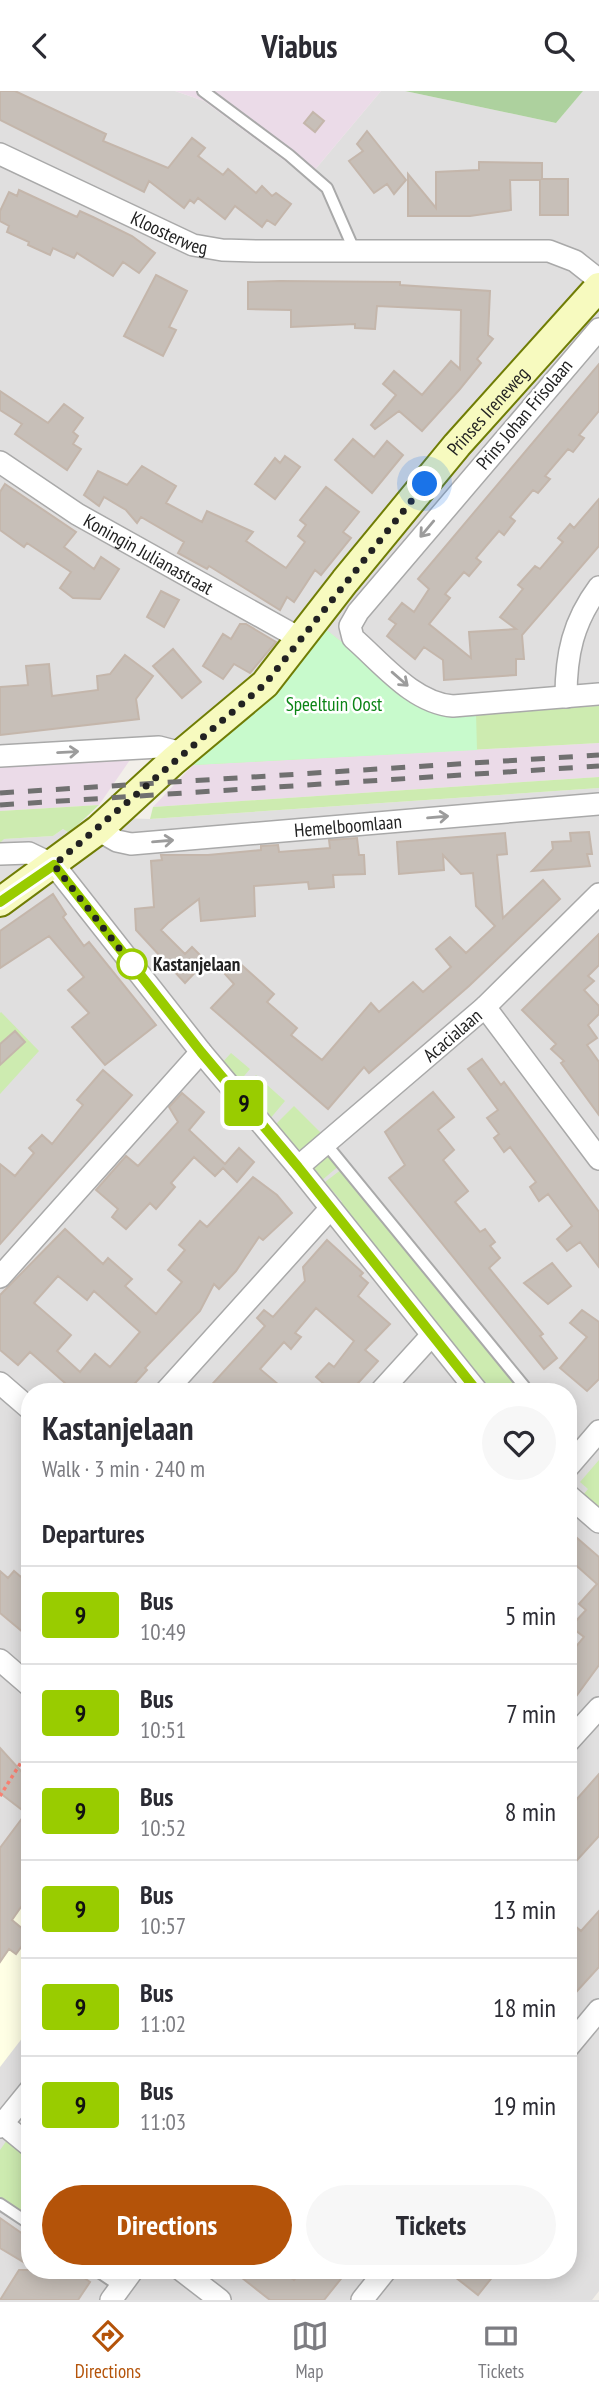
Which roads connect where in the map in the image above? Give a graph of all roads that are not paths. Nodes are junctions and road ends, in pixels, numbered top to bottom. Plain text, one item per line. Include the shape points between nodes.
1 (203, 91) edge
2 (0, 154) edge
3 (355, 252) junction
4 (599, 280) edge
5 (599, 287) edge
6 (599, 328) edge
7 (0, 462) edge
8 (599, 587) edge
9 (301, 639) junction
10 (599, 694) edge
11 (566, 697) junction
12 (183, 753) junction
13 (0, 756) edge
14 (599, 804) edge
15 (98, 830) junction
16 (0, 854) edge
17 (54, 865) junction
18 (599, 894) edge
19 (0, 902) edge
20 (485, 1007) junction
21 (201, 1052) junction
22 (326, 1144) junction
23 (599, 1159) edge
24 (298, 1167) junction
25 (330, 1209) junction
26 (0, 1277) edge
27 (431, 1336) junction
28 (0, 1383) edge
29 (173, 1383) edge
30 (388, 1383) edge
31 (470, 1383) edge
32 (522, 1383) edge
33 (21, 1401) edge
34 (599, 1431) edge
35 (577, 1457) edge
36 (577, 1503) edge
37 (599, 1522) edge
38 (0, 1660) edge
39 (21, 1678) edge
40 (599, 1708) edge
41 (577, 1732) edge
42 (599, 2010) edge
43 (577, 2036) edge
44 (21, 2100) edge
45 (3, 2119) edge
46 (21, 2137) edge
47 (0, 2204) edge
48 (21, 2218) edge
49 (193, 2279) edge
50 (379, 2279) edge
51 (220, 2300) edge
52 (362, 2300) edge

1 - 3 lane via 327,188
2 - 3 street, Kloosterweg via 193,245 222,250
3 - 4 street, Kloosterweg via 549,250 576,261
5 - 9 main road, Prinses Ireneweg via 457,446
6 -> 11 street, Prins Johan Frisolaan via 352,619 350,632 435,704
7 - 9 street, Koningin Julianastraat via 77,514
8 - 11 street via 574,628 566,662
9 - 12 main road, Prinses Ireneweg via 265,684
10 - 11 street
13 -> 12 street via 159,747
12 - 15 main road, Prinses Ireneweg
15 -> 14 street, Hemelboomlaan via 135,844
15 - 17 main road, Prinses Ireneweg
16 - 17 street via 29,853
17 - 19 main road, Prinses Ireneweg
17 - 21 street
18 - 20 street, Acacialaan
20 - 22 street, Acacialaan
20 - 23 street
21 - 24 street
21 - 26 street
22 - 24 street, Acacialaan
22 - 32 lane
24 - 25 street
25 - 27 street
25 - 29 street
27 - 30 street
27 - 31 street
28 - 33 street
34 - 35 street
36 - 37 street
38 - 39 street
40 - 41 street
42 - 43 street
44 - 45 street
45 - 46 street
47 - 48 lane
49 - 51 street
50 - 52 street

